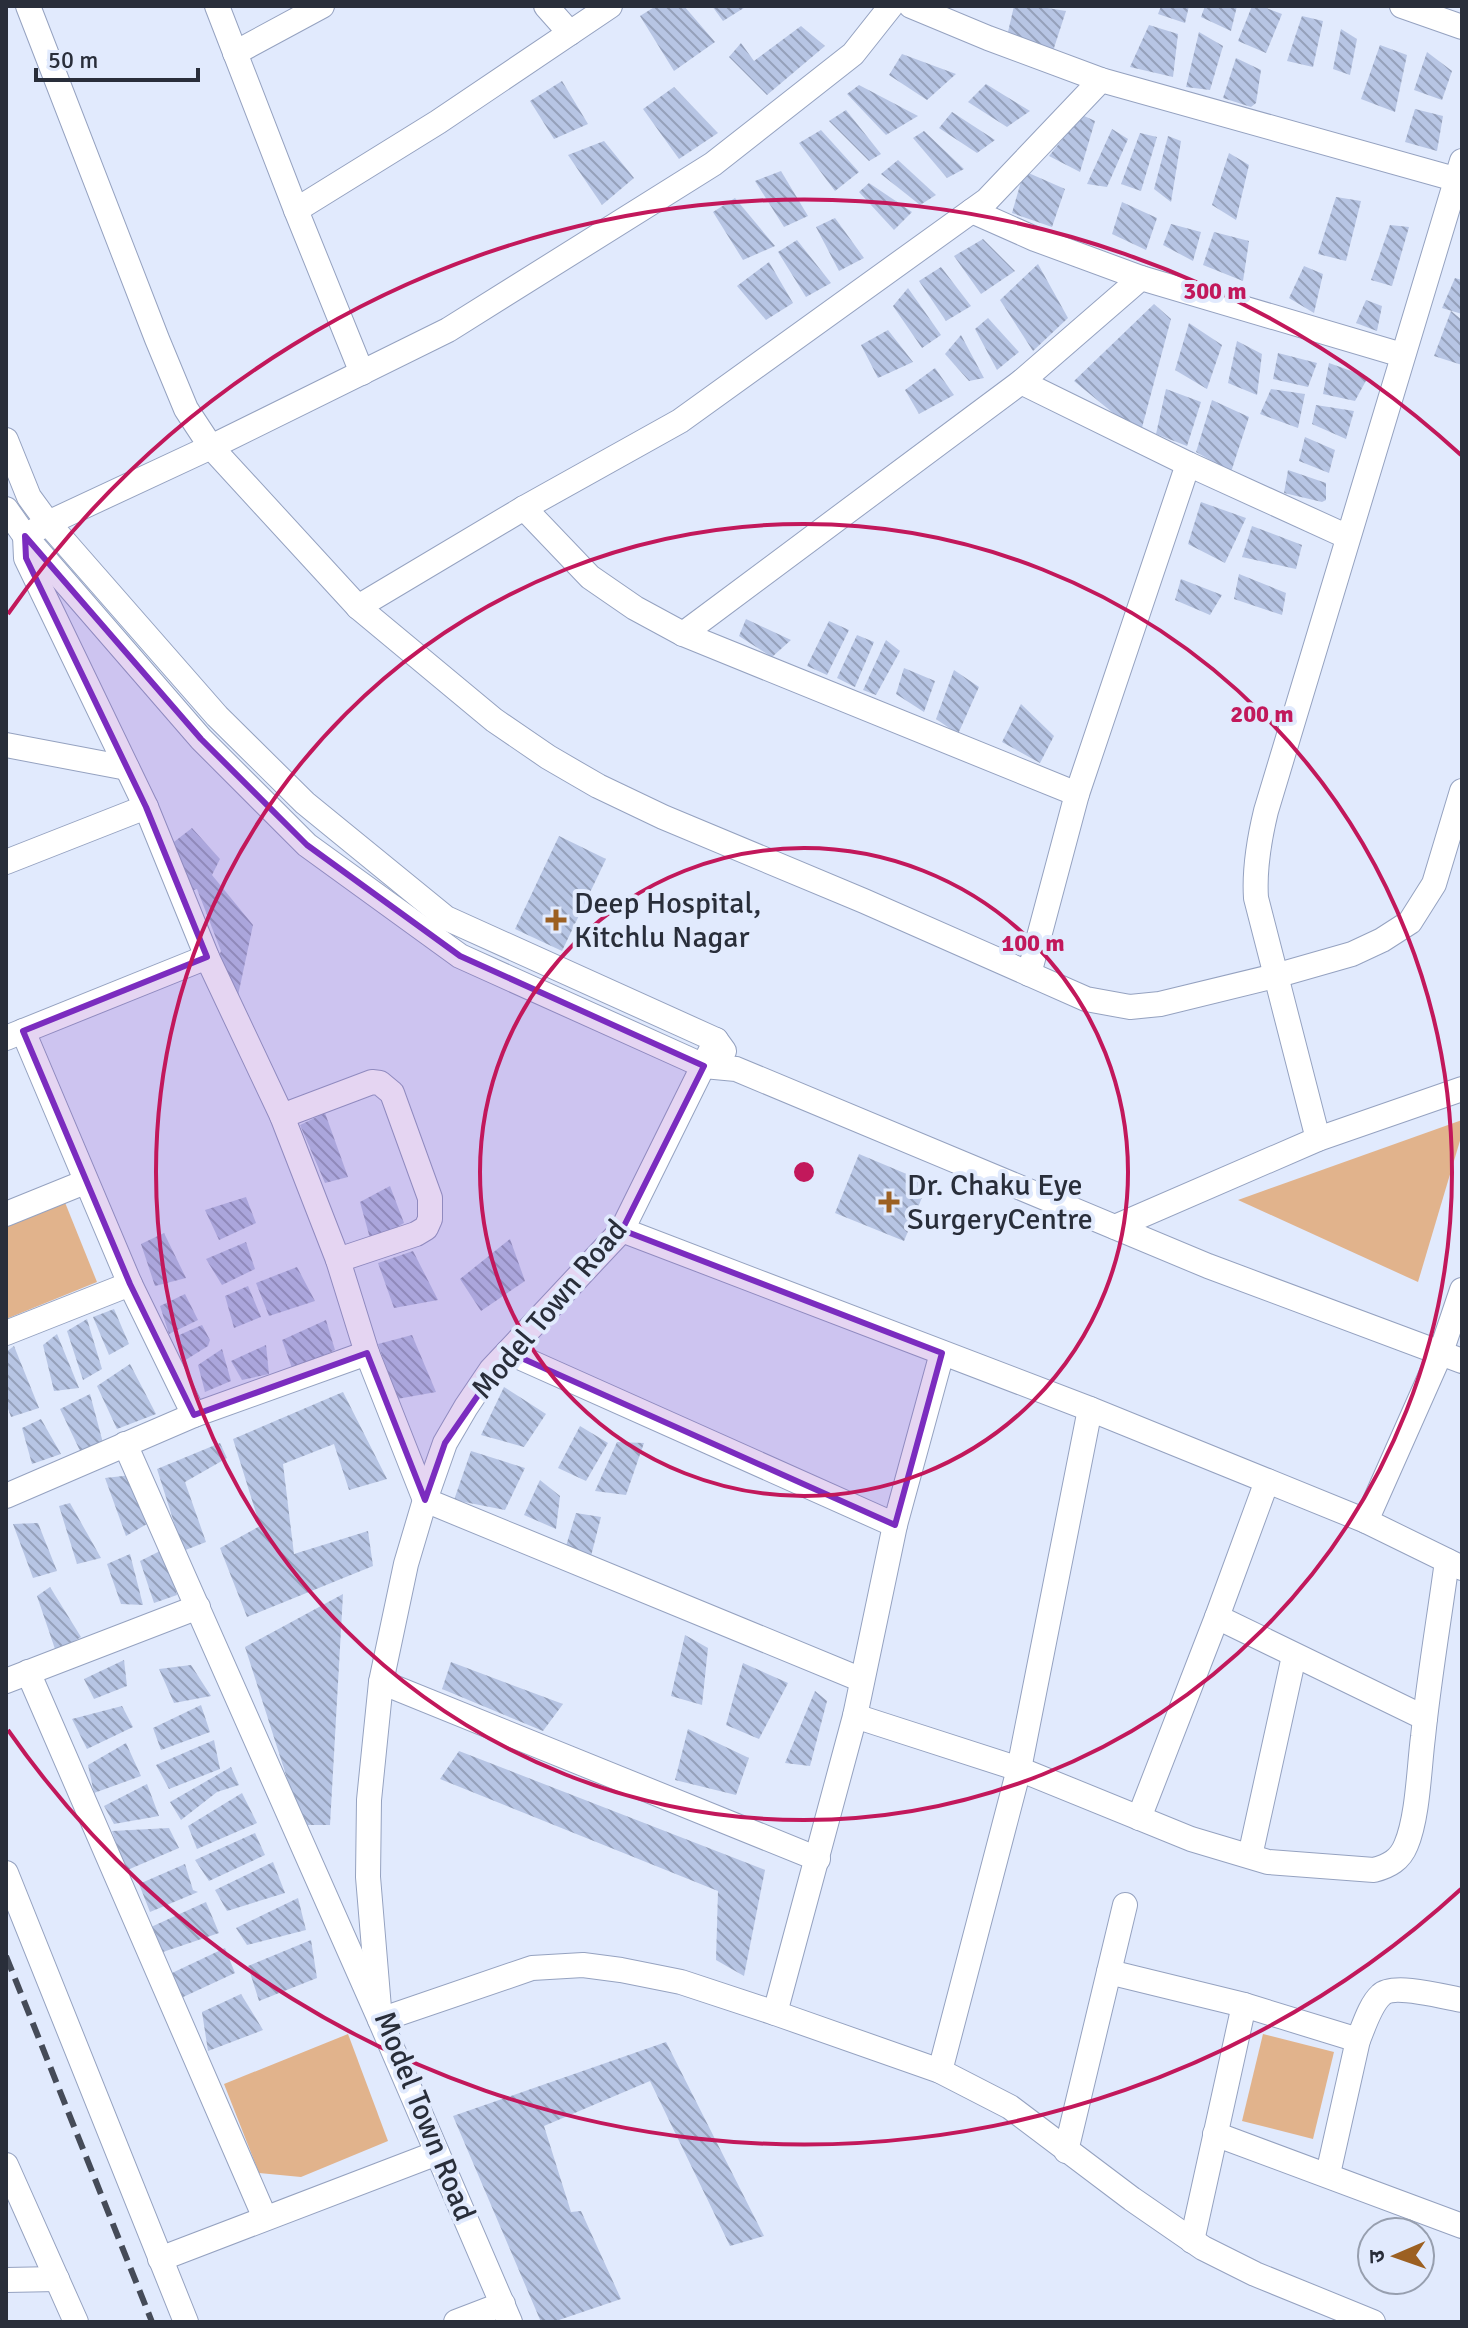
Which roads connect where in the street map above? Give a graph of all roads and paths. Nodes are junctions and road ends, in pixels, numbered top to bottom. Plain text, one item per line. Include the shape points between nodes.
1 (28, 6) edge
2 (217, 6) edge
3 (322, 6) edge
4 (546, 6) edge
5 (610, 6) edge
6 (891, 6) edge
7 (911, 6) edge
8 (1402, 6) edge
9 (1462, 27) edge
10 (570, 33) junction
11 (235, 53) junction
12 (1101, 80) junction
13 (1460, 173) edge
14 (296, 210) junction
15 (972, 211) junction
16 (1141, 278) junction
17 (1402, 355) junction
18 (362, 373) junction
19 (1021, 382) junction
20 (6, 440) edge
21 (211, 447) junction
22 (1188, 464) junction
23 (29, 497) junction
24 (524, 508) junction
25 (6, 509) edge
26 (48, 523) junction
27 (25, 536) junction
28 (1348, 537) junction
29 (358, 607) junction
30 (683, 634) junction
31 (6, 745) edge
32 (127, 768) junction
33 (1462, 791) edge
34 (1077, 794) junction
35 (146, 807) junction
36 (6, 862) edge
37 (207, 957) junction
38 (1029, 974) junction
39 (1275, 976) junction
40 (14, 1035) edge
41 (716, 1040) junction
42 (704, 1066) junction
43 (736, 1069) junction
44 (1462, 1089) edge
45 (282, 1116) junction
46 (1318, 1139) junction
47 (85, 1182) junction
48 (6, 1214) edge
49 (1115, 1227) junction
50 (622, 1230) junction
51 (338, 1260) junction
52 (130, 1284) junction
53 (1462, 1290) edge
54 (6, 1333) edge
55 (508, 1352) junction
56 (367, 1353) junction
57 (942, 1353) junction
58 (1451, 1356) edge
59 (1090, 1409) junction
60 (194, 1415) junction
61 (125, 1444) junction
62 (1267, 1481) junction
63 (6, 1496) edge
64 (425, 1500) junction
65 (1366, 1521) junction
66 (895, 1525) junction
67 (1455, 1565) edge
68 (198, 1607) junction
69 (1217, 1617) junction
70 (1294, 1656) junction
71 (17, 1677) edge
72 (862, 1680) junction
73 (381, 1682) junction
74 (855, 1716) junction
75 (1425, 1718) junction
76 (1019, 1769) junction
77 (1139, 1818) junction
78 (1250, 1856) junction
79 (818, 1859) junction
80 (6, 1873) edge
81 (1125, 1905) dead end
82 (1109, 1972) junction
83 (1462, 2000) edge
84 (1244, 2005) junction
85 (775, 2013) junction
86 (380, 2020) junction
87 (1358, 2040) junction
88 (940, 2071) junction
89 (1215, 2134) junction
90 (1066, 2151) junction
91 (437, 2153) junction
92 (6, 2165) edge
93 (1328, 2174) junction
94 (265, 2218) junction
95 (1462, 2226) edge
96 (1192, 2241) junction
97 (160, 2259) junction
98 (57, 2279) junction
99 (6, 2280) edge
100 (507, 2313) edge
101 (76, 2322) edge
102 (186, 2322) edge
103 (456, 2322) edge
104 (1373, 2322) edge

1 - 21 street via 186,409
2 - 11 street
3 - 11 street
4 - 10 street
5 - 10 street
6 - 18 street via 853,54 713,164 448,330
7 - 12 street
8 - 9 street
10 - 14 street
11 - 14 street
12 - 13 street
12 - 15 street
13 - 17 street
14 - 18 street
15 - 16 street
15 - 24 street via 680,421
16 - 17 street
16 - 19 street
17 - 28 street
18 - 21 street
19 - 22 street
19 - 30 street
20 - 23 street
21 - 26 street
21 - 29 street
22 - 28 street
22 - 34 street
23 - 25 street
23 - 26 street
24 - 29 street
24 - 30 street via 590,577
25 - 27 street
26 - 27 street
26 - 41 street via 250,749 305,803 446,918
27 - 32 street via 26,558
27 - 42 street via 201,739 307,845 460,956
28 - 39 street via 1261,833 1256,898
29 - 38 street via 494,720 598,786
30 - 34 street
31 - 32 street
32 - 35 street
33 - 39 street via 1434,884 1410,922 1352,954
34 - 38 street
35 - 36 street
35 - 37 street
37 - 40 street
37 - 45 street
38 - 39 street via 1086,999 1130,1007
39 - 46 street
40 - 47 street
41 - 42 street, Model Town Road
41 - 43 street
42 - 43 street
42 - 50 street, Model Town Road
43 - 49 street
44 - 46 street
45 - 51 street
45 - 51 street via 372,1082 392,1093 430,1198 430,1219 416,1234
46 - 49 street
47 - 48 street
47 - 52 street
49 - 58 street
50 - 55 street, Model Town Road
50 - 57 street
51 - 56 street
52 - 54 street
52 - 60 street
53 - 58 street
55 - 64 street, Model Town Road via 445,1443
55 - 66 street
56 - 60 street
56 - 64 street
57 - 59 street
57 - 66 street
58 - 65 street
59 - 62 street
59 - 76 street
60 - 61 street
61 - 63 street
61 - 68 street
62 - 65 street
62 - 69 street
64 - 72 street
64 - 73 street, Model Town Road
65 - 67 street
66 - 72 street
67 - 75 street
68 - 71 street
68 - 86 street
69 - 70 street
69 - 77 street
70 - 75 street
70 - 78 street
71 - 94 street
72 - 74 street
73 - 79 street
73 - 86 street, Model Town Road via 369,1800 368,1877
74 - 76 street
74 - 79 street
75 - 78 street via 1412,1827 1399,1858 1374,1870
76 - 77 street
76 - 88 street
77 - 78 street
79 - 85 street
80 - 97 street
81 - 82 street
82 - 84 street
82 - 90 street
83 - 87 street via 1391,1989 1375,2003
84 - 87 street
84 - 89 street
85 - 86 street via 681,1982 583,1965 532,1968
85 - 88 street
86 - 91 street, Model Town Road
87 - 93 street
88 - 90 street via 1010,2107
89 - 93 street
89 - 96 street
90 - 96 street
91 - 94 street
91 - 100 street, Model Town Road
92 - 98 street
93 - 95 street
94 - 97 street
96 - 104 street via 1255,2274
97 - 102 street
98 - 99 street
98 - 101 street
100 - 103 street

